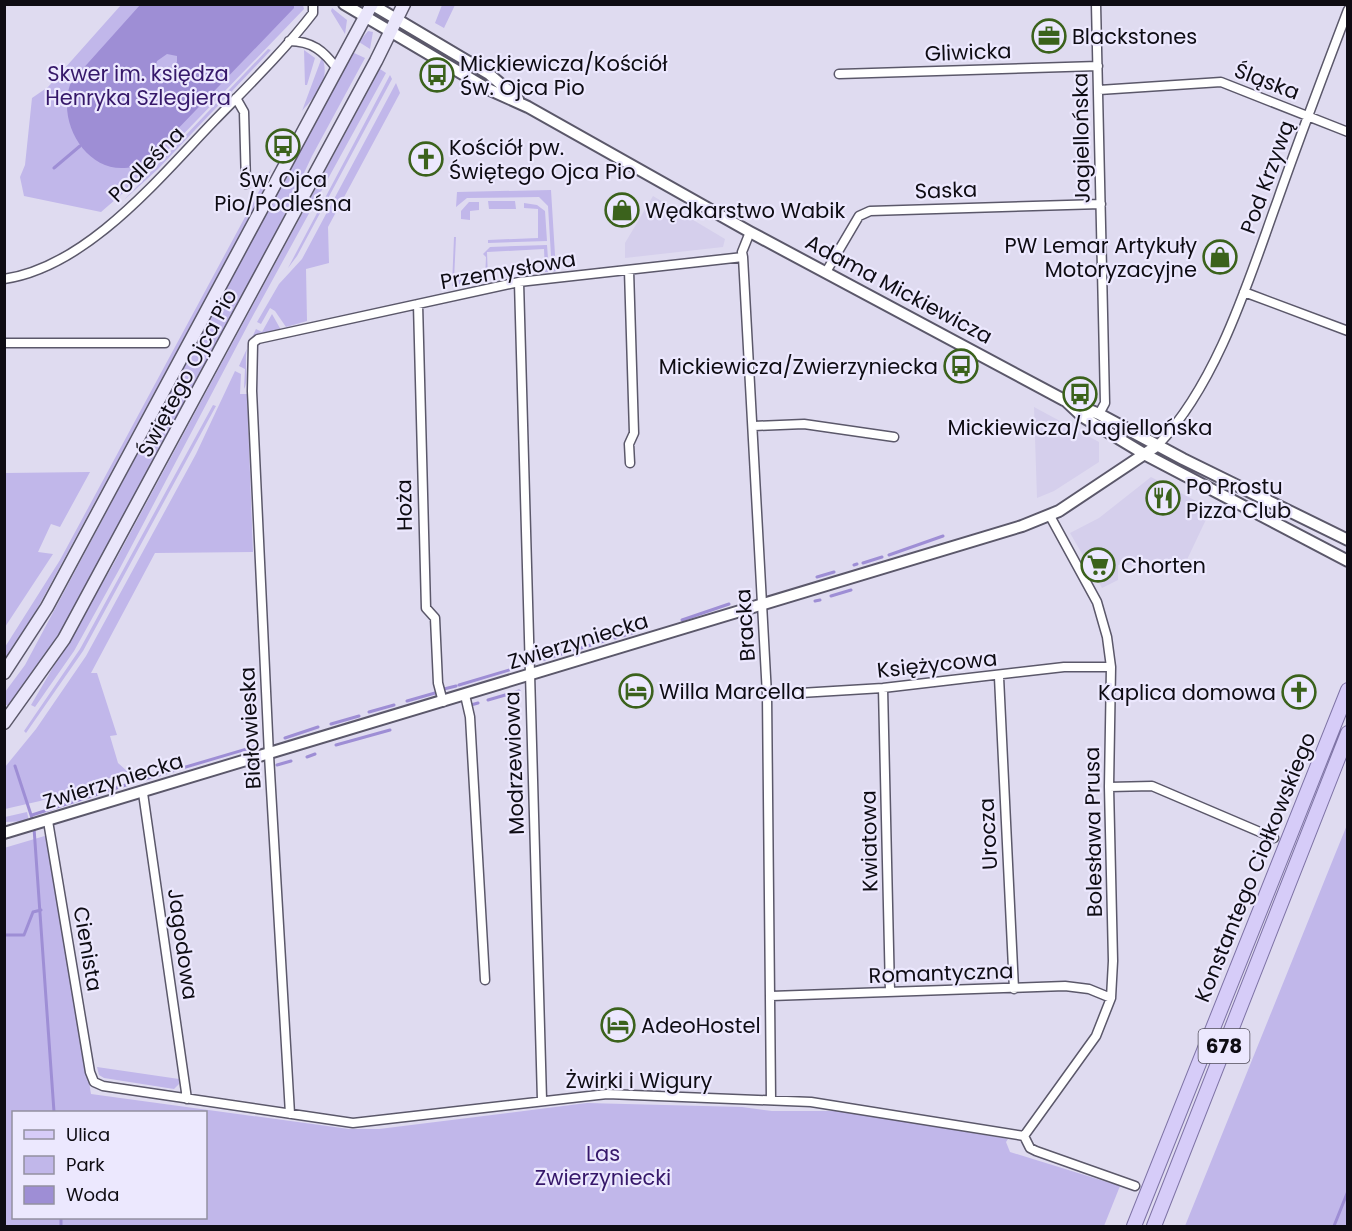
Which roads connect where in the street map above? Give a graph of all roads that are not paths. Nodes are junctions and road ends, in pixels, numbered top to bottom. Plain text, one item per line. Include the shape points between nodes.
1 (313, 4) edge
2 (344, 4) edge
3 (404, 4) edge
4 (1096, 4) edge
5 (371, 5) edge
6 (1347, 10) edge
7 (365, 18) junction
8 (397, 20) junction
9 (391, 33) junction
10 (289, 42) junction
11 (1098, 66) junction
12 (337, 69) junction
13 (839, 74) dead end
14 (1099, 90) junction
15 (236, 98) junction
16 (528, 107) junction
17 (1308, 117) junction
18 (1347, 132) edge
19 (246, 184) dead end
20 (1101, 204) junction
21 (750, 232) junction
22 (743, 257) junction
23 (629, 270) junction
24 (826, 272) junction
25 (4, 279) edge
26 (519, 282) junction
27 (1244, 292) junction
28 (418, 304) junction
29 (1347, 331) edge
30 (255, 340) joint
31 (165, 343) dead end
32 (4, 344) edge
33 (1064, 400) junction
34 (1100, 414) junction
35 (754, 426) junction
36 (894, 437) dead end
37 (1158, 445) junction
38 (1146, 455) junction
39 (630, 463) dead end
40 (1212, 473) junction
41 (1206, 485) junction
42 (1050, 516) junction
43 (1347, 540) edge
44 (1347, 561) edge
45 (762, 606) junction
46 (1110, 668) junction
47 (4, 673) edge
48 (530, 676) junction
49 (999, 677) junction
50 (883, 688) junction
51 (1347, 690) edge
52 (465, 695) junction
53 (767, 695) junction
54 (443, 702) junction
55 (9, 711) edge
56 (4, 723) edge
57 (1347, 733) edge
58 (269, 755) junction
59 (1109, 787) junction
60 (143, 793) junction
61 (45, 822) junction
62 (6, 832) edge
63 (1274, 838) dead end
64 (485, 980) dead end
65 (1014, 989) junction
66 (890, 992) junction
67 (771, 996) junction
68 (1111, 998) junction
69 (94, 1082) joint
70 (771, 1099) junction
71 (187, 1100) junction
72 (542, 1100) junction
73 (290, 1114) junction
74 (1024, 1136) junction
75 (1136, 1186) dead end
76 (1134, 1227) edge
77 (1154, 1227) edge

1 - 10 street, Podleśna via 313,13
2 - 7 street, Adama Mickiewicza
3 - 8 main road, Świętego Ojca Pio
4 - 11 street, Jagiellońska
5 - 7 main road, Świętego Ojca Pio
5 - 8 street, Adama Mickiewicza
6 - 17 street, Pod Krzywą
7 - 9 street, Adama Mickiewicza
7 - 12 main road, Świętego Ojca Pio
8 - 9 main road, Świętego Ojca Pio
8 - 16 street, Adama Mickiewicza via 489,74
9 - 16 street, Adama Mickiewicza via 488,89
9 - 55 main road, Świętego Ojca Pio via 64,639
10 - 12 street via 301,41 317,47
10 - 15 street, Podleśna
11 - 13 street, Gliwicka
11 - 14 street, Jagiellońska
12 - 47 main road, Świętego Ojca Pio via 47,607
14 - 17 street, Śląska via 1221,82
14 - 20 street, Jagiellońska
15 - 19 street via 244,112
15 - 25 street, Podleśna via 146,192 84,243 57,261
16 - 21 street, Adama Mickiewicza
17 - 18 street, Śląska
17 - 27 street, Pod Krzywą
20 - 24 street, Saska via 870,211 859,216
20 - 34 street, Jagiellońska via 1105,403
21 - 22 street
21 - 24 street, Adama Mickiewicza
22 - 23 street, Przemysłowa
22 - 35 street, Bracka
23 - 26 street, Przemysłowa
23 - 39 street via 638,420 629,444
24 - 33 street, Adama Mickiewicza
26 - 28 street, Przemysłowa
26 - 48 street, Modrzewiowa
27 - 29 street
27 - 37 street, Pod Krzywą via 1214,363 1172,430
28 - 30 street, Przemysłowa
28 - 54 street, Hoża via 426,608 435,618 438,683
30 - 58 street, Białowieska via 251,370
31 - 32 street
33 - 34 street, Adama Mickiewicza
33 - 38 street, Adama Mickiewicza via 1083,417
34 - 37 street, Adama Mickiewicza
35 - 36 street via 804,424
35 - 45 street, Bracka
37 - 38 street, Zwierzyniecka
37 - 40 street, Adama Mickiewicza
38 - 41 street, Adama Mickiewicza
38 - 42 street, Zwierzyniecka
40 - 41 street via 1205,477
40 - 43 street, Adama Mickiewicza
41 - 44 street, Adama Mickiewicza
42 - 45 street, Zwierzyniecka
42 - 46 street, Bolesława Prusa via 1097,602 1107,637
45 - 48 street, Zwierzyniecka
45 - 53 street, Bracka
46 - 49 street, Księżycowa via 1064,667
46 - 59 street, Bolesława Prusa
48 - 52 street, Zwierzyniecka
48 - 72 street, Modrzewiowa
49 - 50 street, Księżycowa
49 - 65 street, Urocza
50 - 53 street, Księżycowa
50 - 66 street, Kwiatowa
51 - 76 main road, Konstantego Ciołkowskiego / 678
52 - 54 street, Zwierzyniecka
52 - 64 street via 470,717
53 - 67 street, Bracka
54 - 58 street, Zwierzyniecka
55 - 56 main road, Świętego Ojca Pio
57 - 77 main road, Konstantego Ciołkowskiego / 678
58 - 60 street, Zwierzyniecka
58 - 73 street, Białowieska
59 - 63 street via 1152,786
59 - 68 street, Bolesława Prusa
60 - 61 street, Zwierzyniecka
60 - 71 street, Jagodowa
61 - 62 street, Zwierzyniecka
61 - 69 street, Cienista
65 - 66 street, Romantyczna
65 - 68 street, Romantyczna via 1065,986 1089,989
66 - 67 street, Romantyczna
67 - 70 street, Bracka
68 - 74 street, Bolesława Prusa via 1096,1036
69 - 71 street, Żwirki i Wigury
70 - 72 street, Żwirki i Wigury via 607,1094
70 - 74 street, Żwirki i Wigury
71 - 73 street, Żwirki i Wigury
72 - 73 street, Żwirki i Wigury via 353,1123
74 - 75 street via 1036,1151

